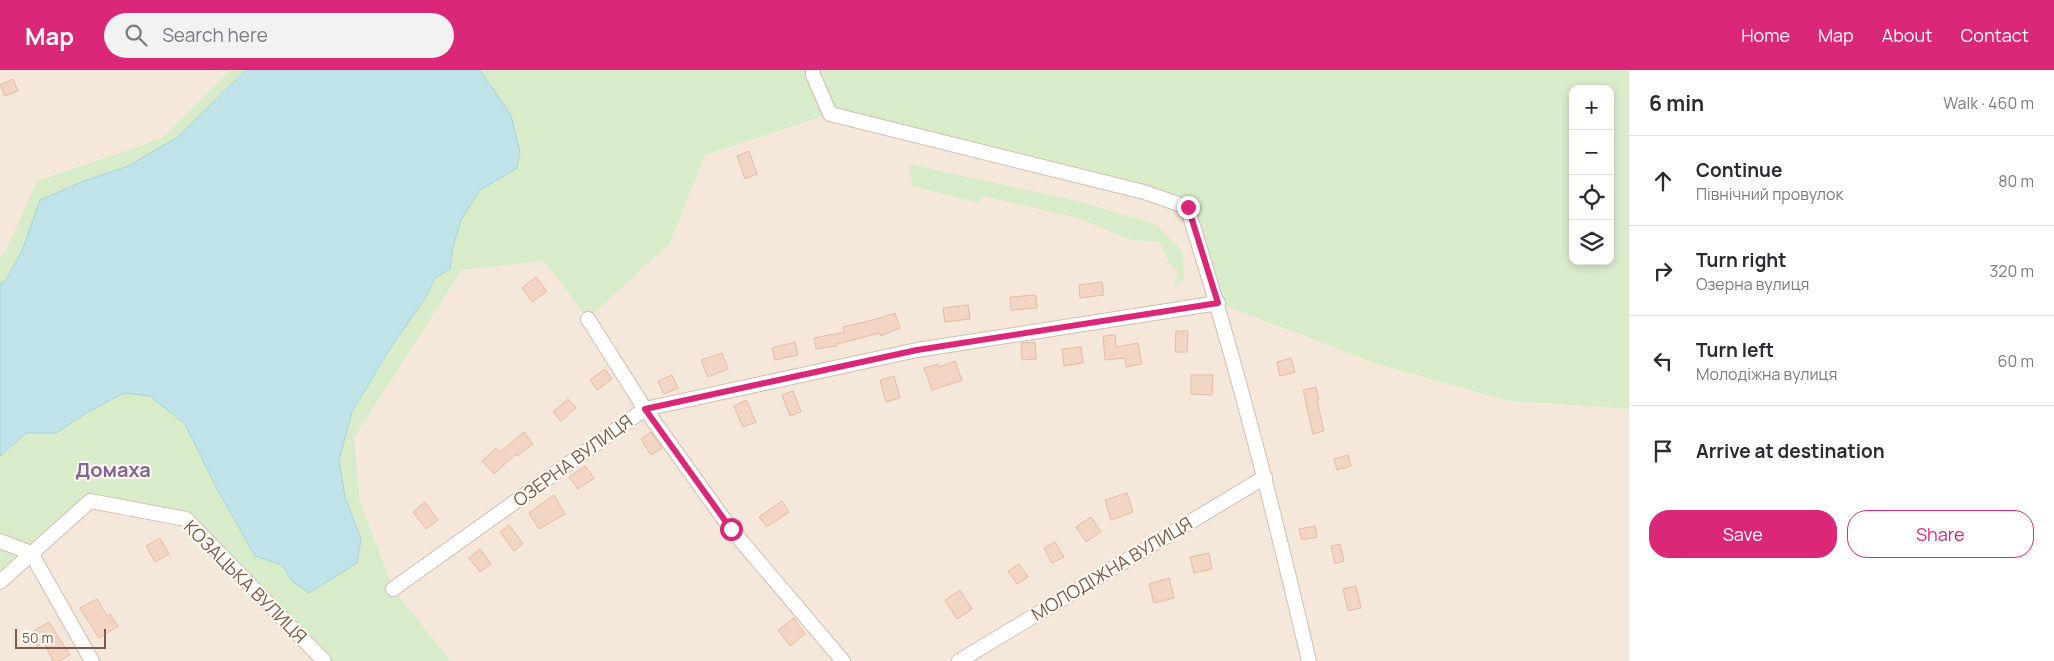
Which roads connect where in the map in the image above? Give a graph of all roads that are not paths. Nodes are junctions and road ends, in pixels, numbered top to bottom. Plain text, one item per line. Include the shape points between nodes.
1 (813, 70) edge
2 (1218, 303) junction
3 (588, 319) dead end
4 (645, 409) junction
5 (1265, 477) junction
6 (0, 540) edge
7 (31, 553) junction
8 (0, 582) edge
9 (393, 590) dead end
10 (92, 661) edge
11 (324, 661) edge
12 (843, 661) edge
13 (959, 661) edge
14 (1309, 661) edge

1 - 2 street via 830,114 1144,192 1188,207
2 - 4 street, ОЗЕРНА ВУЛИЦЯ via 917,350
2 - 5 street
3 - 4 street
4 - 9 street, ОЗЕРНА ВУЛИЦЯ
4 - 12 street via 731,529
5 - 13 street, МОЛОДІЖНА ВУЛИЦЯ
5 - 14 street
6 - 7 street
7 - 8 street
7 - 10 street
7 - 11 street, КОЗАЦЬКА ВУЛИЦЯ via 90,501 186,519

